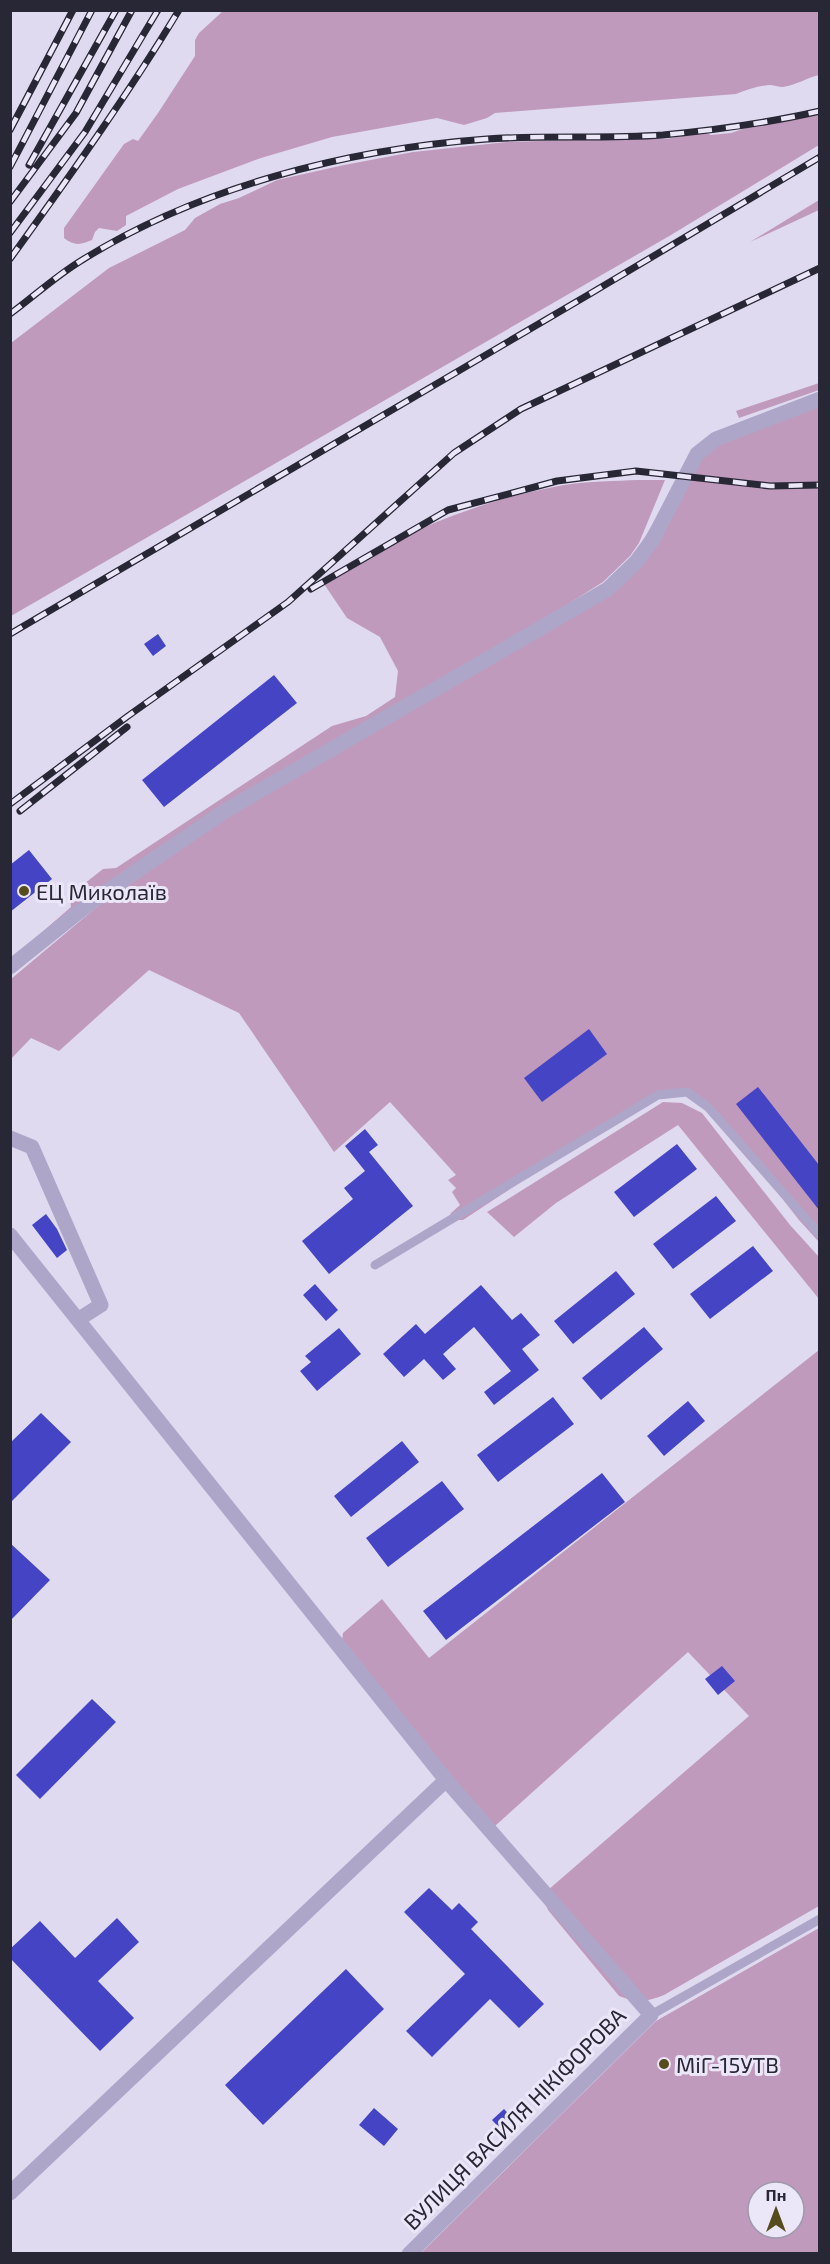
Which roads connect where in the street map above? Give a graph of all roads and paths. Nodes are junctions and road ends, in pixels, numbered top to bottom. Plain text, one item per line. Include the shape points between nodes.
1 (819, 399) edge
2 (10, 967) edge
3 (10, 1138) edge
4 (819, 1234) edge
5 (10, 1235) edge
6 (375, 1265) dead end
7 (79, 1319) junction
8 (446, 1780) junction
9 (819, 1919) edge
10 (651, 2015) junction
11 (10, 2193) edge
12 (409, 2253) edge

1 - 2 street via 716,439 697,454 653,539 608,589 225,811 94,900
3 - 7 street via 32,1147 100,1305
4 - 6 lane via 708,1107 687,1092 658,1095
5 - 7 street
7 - 8 street
8 - 10 street
8 - 11 street
9 - 10 lane
10 - 12 street, ВУЛИЦЯ ВАСИЛЯ НІКІФОРОВА

